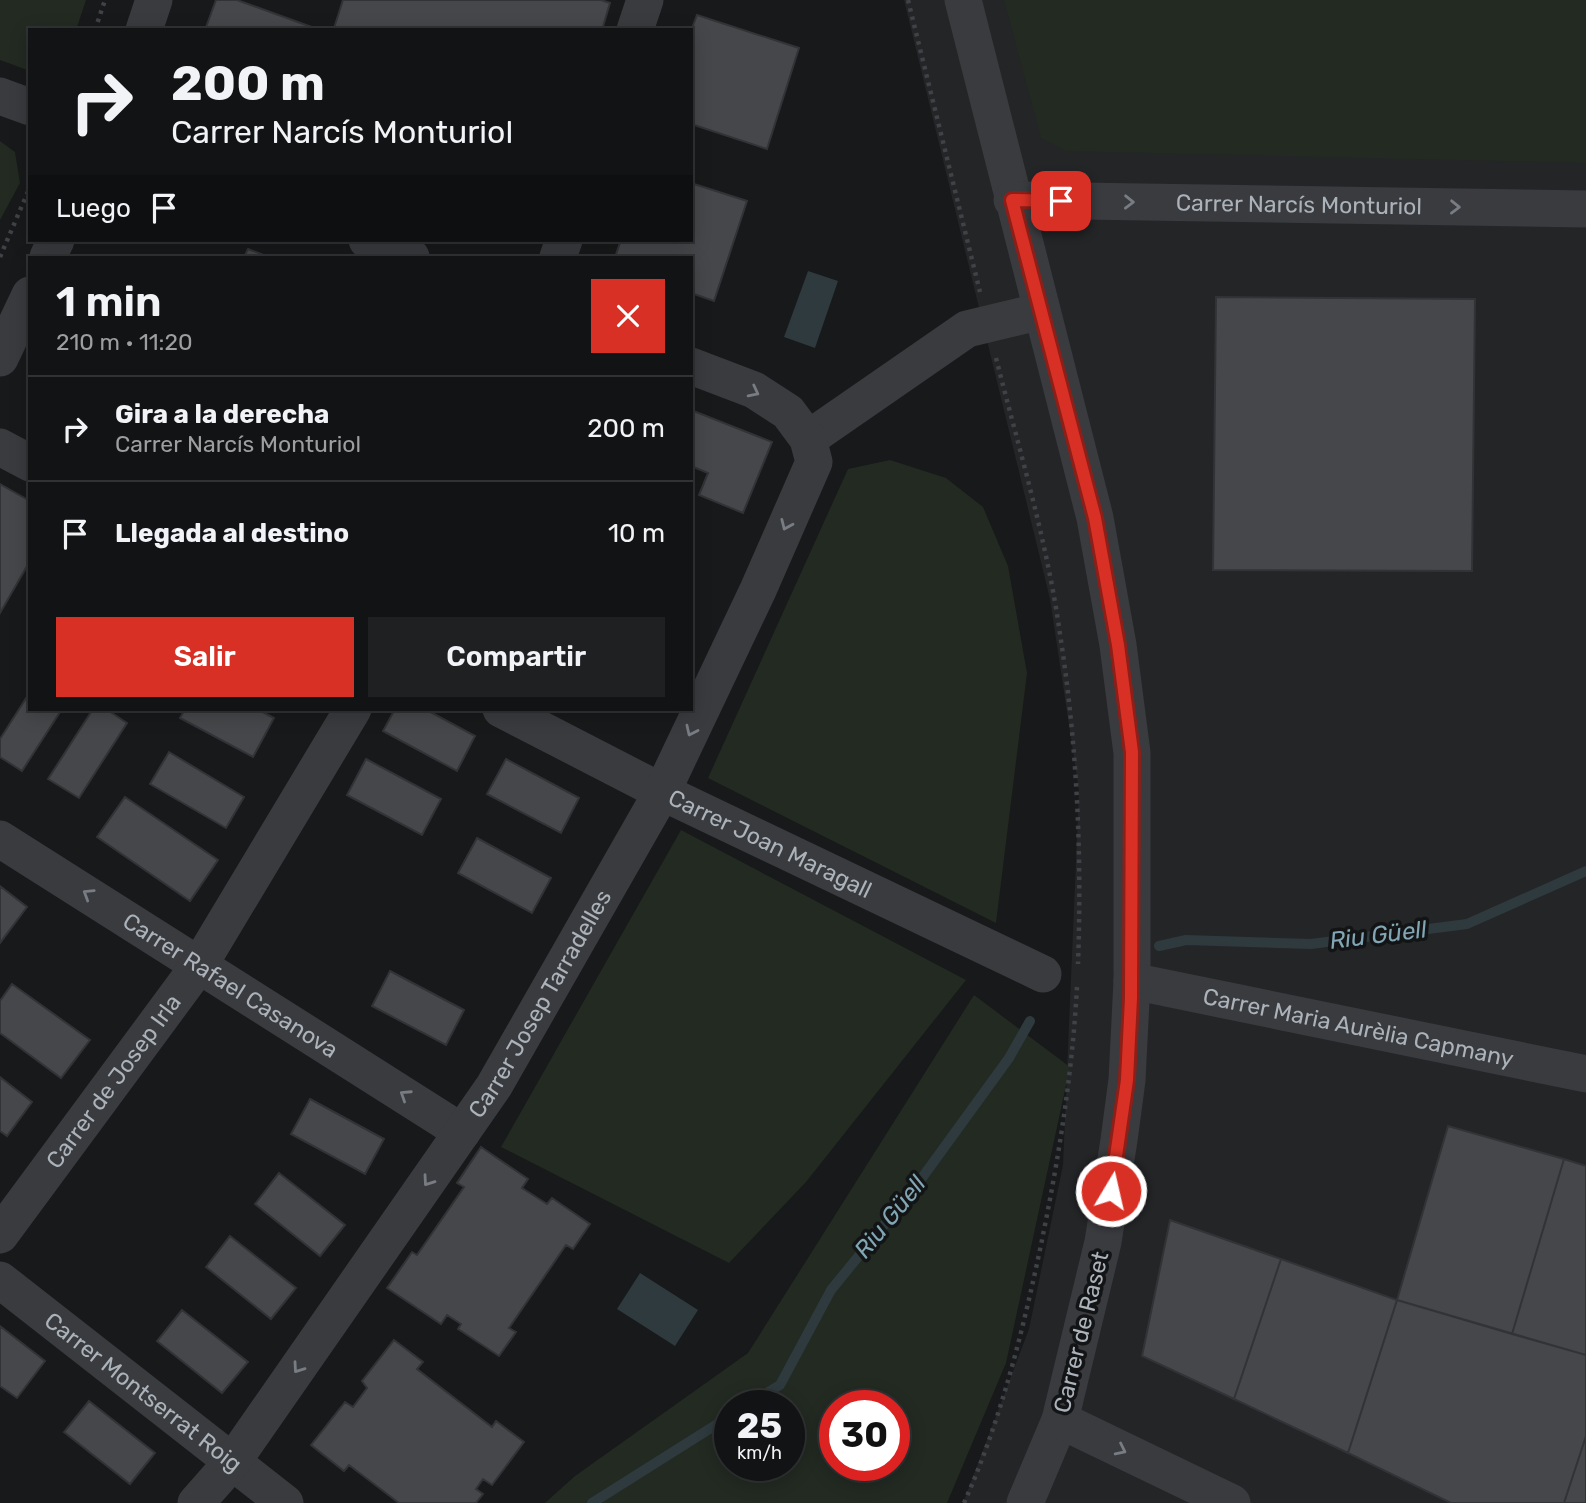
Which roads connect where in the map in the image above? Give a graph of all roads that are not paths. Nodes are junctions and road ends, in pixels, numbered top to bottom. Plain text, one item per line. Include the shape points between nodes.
1 (154, 0) edge
2 (645, 0) edge
3 (963, 0) edge
4 (145, 28) edge
5 (636, 28) edge
6 (0, 96) edge
7 (28, 106) edge
8 (1012, 200) junction
9 (1586, 209) edge
10 (372, 242) edge
11 (408, 256) edge
12 (28, 299) edge
13 (1042, 311) junction
14 (0, 358) edge
15 (693, 367) edge
16 (0, 447) edge
17 (811, 451) junction
18 (28, 462) edge
19 (351, 711) edge
20 (505, 711) edge
21 (662, 792) junction
22 (0, 839) edge
23 (200, 964) junction
24 (1043, 974) dead end
25 (1132, 981) junction
26 (1586, 1074) edge
27 (462, 1132) junction
28 (0, 1235) edge
29 (0, 1280) edge
30 (1060, 1420) junction
31 (233, 1461) junction
32 (196, 1503) edge
33 (285, 1503) edge
34 (1025, 1503) edge
35 (1232, 1503) edge

1 - 4 street
2 - 5 street
3 - 8 street, Carrer de Raset
6 - 7 street
8 -> 9 street, Carrer Narcís Monturiol
8 - 13 street, Carrer de Raset
10 - 11 street
12 - 14 street
13 - 17 street via 967,329
13 - 25 street, Carrer de Raset via 1095,518 1118,645 1132,752
15 -> 17 street via 754,390 788,412
16 - 18 street
17 -> 21 street, Carrer Josep Tarradelles via 758,590
19 - 23 street, Carrer de Josep Irla
20 - 21 street, Carrer Joan Maragall
21 - 24 street, Carrer Joan Maragall
21 - 27 street, Carrer Josep Tarradelles via 494,1086
23 -> 22 street, Carrer Rafael Casanova
27 -> 23 street, Carrer Rafael Casanova
23 - 28 street, Carrer de Josep Irla
25 - 26 street, Carrer Maria Aurèlia Capmany
25 - 30 street, Carrer de Raset via 1127,1080 1102,1242
27 -> 31 street, Carrer Josep Tarradelles
29 - 31 street, Carrer Montserrat Roig
30 - 34 street, Carrer de Raset
30 -> 35 street
31 - 32 street, Carrer Josep Tarradelles
31 - 33 street, Carrer Montserrat Roig

